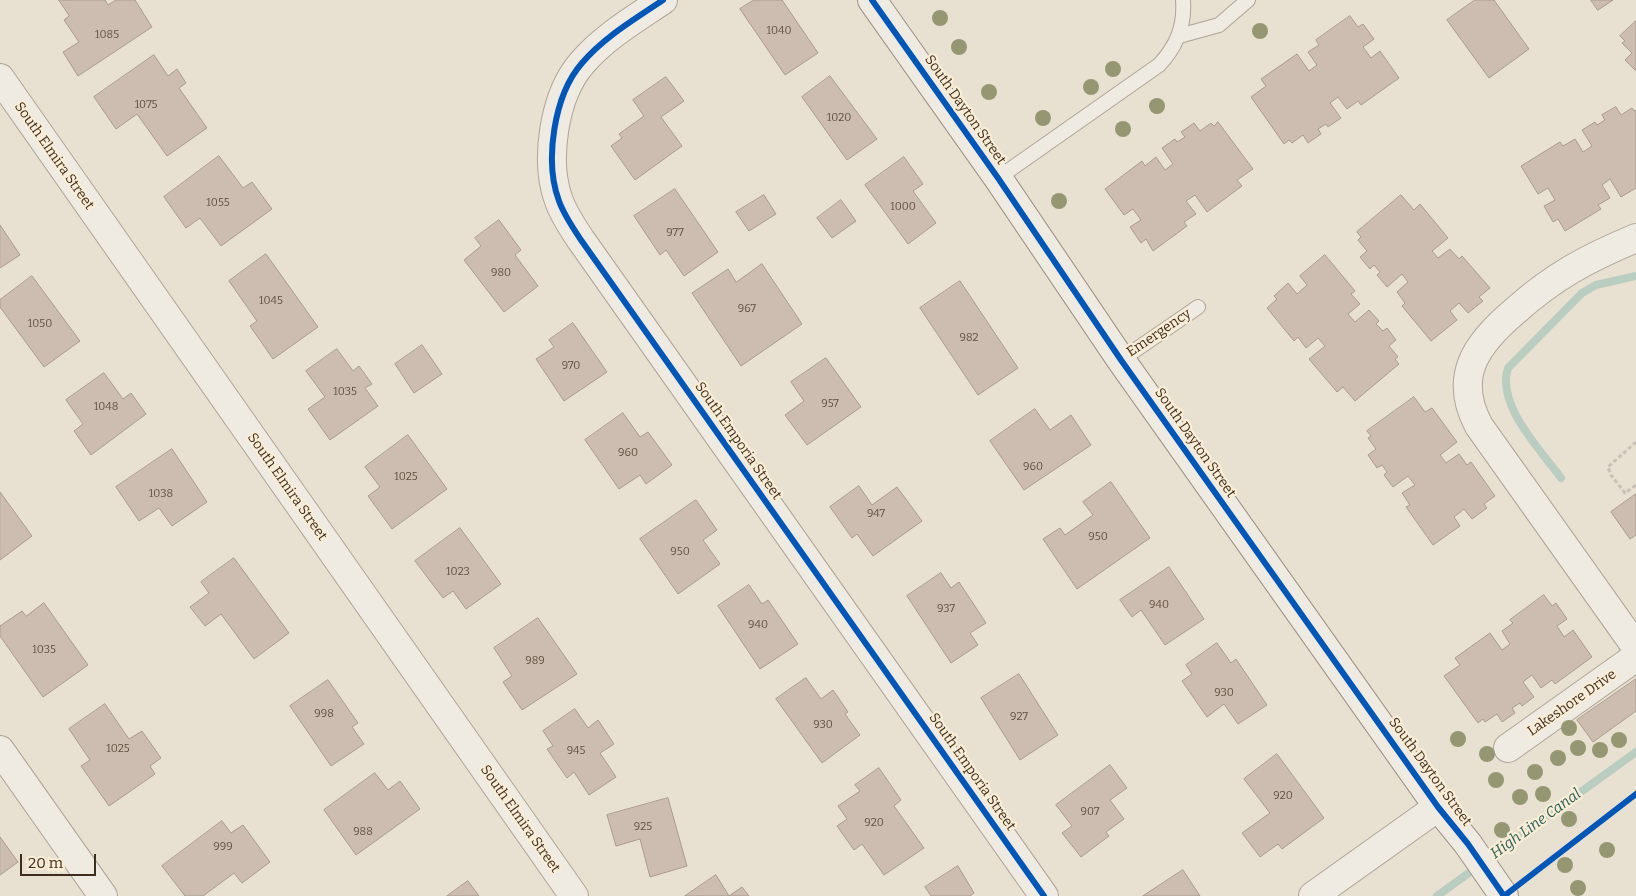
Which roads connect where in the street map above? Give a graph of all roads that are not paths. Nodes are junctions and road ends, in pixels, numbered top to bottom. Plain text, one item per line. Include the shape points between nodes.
1 (663, 0) edge
2 (872, 0) edge
3 (1183, 0) edge
4 (1248, 0) edge
5 (1180, 36) junction
6 (0, 78) edge
7 (998, 178) junction
8 (1636, 238) edge
9 (1198, 307) dead end
10 (1121, 360) junction
11 (1636, 647) edge
12 (1636, 657) edge
13 (1508, 748) dead end
14 (0, 750) edge
15 (1438, 807) junction
16 (1499, 889) edge
17 (102, 896) edge
18 (574, 896) edge
19 (1044, 896) edge
20 (1313, 896) edge

1 - 19 street, South Emporia Street via 599,46 582,62 569,82 552,145 552,170 559,202 594,258
2 - 7 street, South Dayton Street
3 - 5 lane
4 - 5 lane via 1219,25
5 - 7 lane via 1170,53 1147,74
6 - 18 street, South Elmira Street
7 - 10 street, South Dayton Street
8 - 11 street via 1567,270 1532,295 1482,343 1471,363 1468,382 1470,406 1479,426
9 - 10 lane, Emergency
10 - 15 street, South Dayton Street
12 - 13 street, Lakeshore Drive
14 - 17 street
15 - 16 street, South Dayton Street
15 - 20 street

